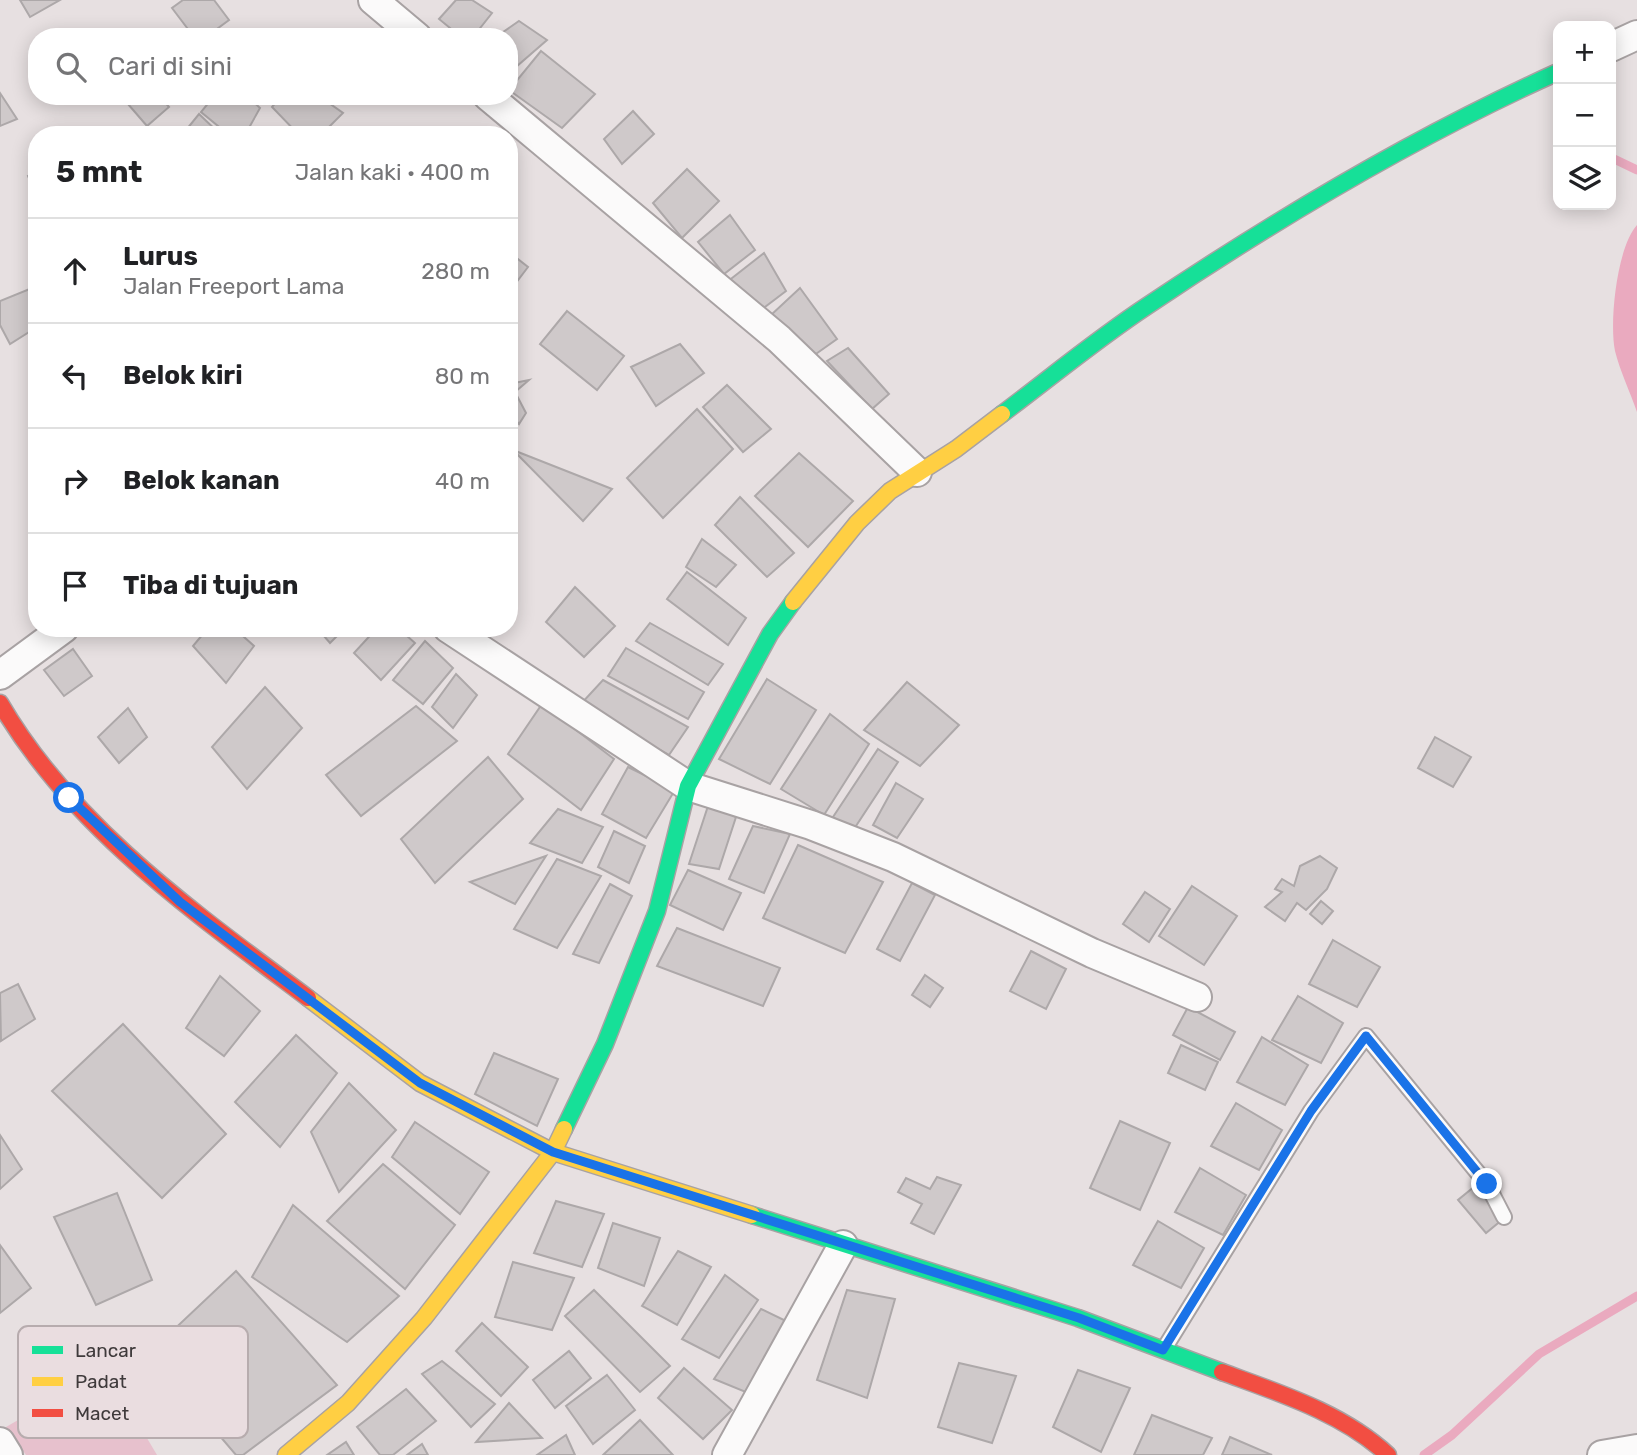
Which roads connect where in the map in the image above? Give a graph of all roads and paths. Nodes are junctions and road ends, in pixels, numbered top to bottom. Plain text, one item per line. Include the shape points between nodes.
1 (373, 0) edge
2 (406, 28) edge
3 (1553, 74) edge
4 (499, 105) edge
5 (917, 472) junction
6 (52, 637) edge
7 (462, 637) edge
8 (0, 675) edge
9 (0, 703) edge
10 (688, 786) junction
11 (1197, 997) dead end
12 (553, 1152) junction
13 (1504, 1217) dead end
14 (843, 1245) junction
15 (1163, 1350) junction
16 (0, 1442) edge
17 (1637, 1449) edge
18 (8, 1455) edge
19 (286, 1455) edge
20 (727, 1455) edge
21 (1388, 1455) edge
22 (1602, 1455) edge

1 - 2 street
3 - 5 street via 1469,112 1311,201 1145,307 956,449
4 - 5 street via 779,339
5 - 10 street via 890,491 813,574 770,634
6 - 8 street
7 - 10 street
9 - 12 street via 22,741 69,798 180,902 420,1083
10 - 11 street via 893,857 1092,953
10 - 12 street via 657,911 605,1044
12 - 14 street
12 - 19 street via 424,1318 348,1403
13 - 15 lane via 1487,1184 1366,1036 1311,1111
14 - 15 street via 1079,1318
14 - 20 street
15 - 21 street via 1303,1402 1373,1441
16 - 18 street
17 - 22 street

